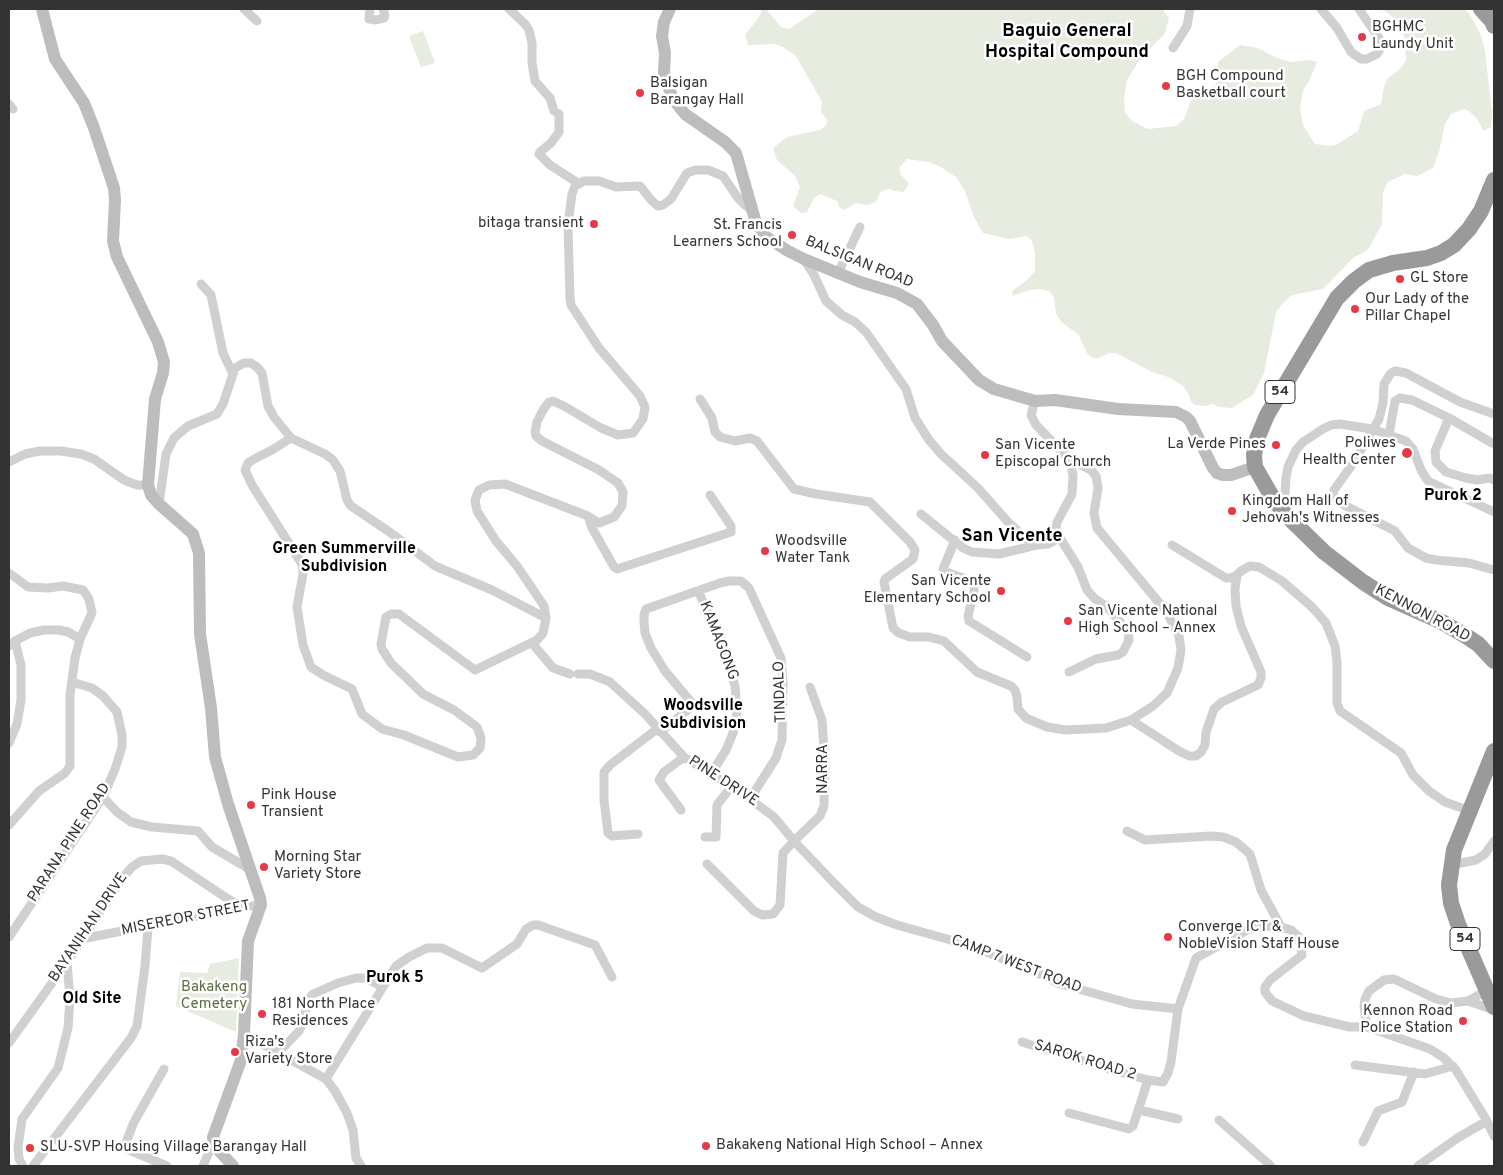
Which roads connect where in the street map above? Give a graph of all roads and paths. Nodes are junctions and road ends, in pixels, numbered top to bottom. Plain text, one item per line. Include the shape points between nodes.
1 (42, 9) edge
2 (244, 9) edge
3 (370, 9) edge
4 (383, 9) edge
5 (509, 9) edge
6 (670, 9) edge
7 (1190, 9) edge
8 (1321, 9) edge
9 (1359, 9) edge
10 (1481, 9) edge
11 (258, 21) dead end
12 (1494, 26) edge
13 (1173, 48) dead end
14 (1494, 180) edge
15 (578, 183) junction
16 (753, 211) junction
17 (860, 227) dead end
18 (804, 259) junction
19 (838, 273) junction
20 (201, 284) dead end
21 (234, 374) junction
22 (700, 399) dead end
23 (1035, 401) junction
24 (1494, 414) edge
25 (1449, 418) junction
26 (1372, 429) junction
27 (1389, 435) junction
28 (291, 438) junction
29 (1492, 443) dead end
30 (1070, 460) junction
31 (9, 462) edge
32 (1256, 467) junction
33 (1494, 480) edge
34 (148, 485) junction
35 (710, 495) dead end
36 (159, 504) junction
37 (1494, 512) edge
38 (1284, 513) junction
39 (921, 514) dead end
40 (588, 516) junction
41 (1056, 530) junction
42 (955, 540) junction
43 (1038, 545) junction
44 (1172, 545) dead end
45 (1494, 570) edge
46 (9, 573) edge
47 (1237, 575) junction
48 (698, 591) junction
49 (546, 618) junction
50 (80, 639) junction
51 (12, 643) edge
52 (532, 643) junction
53 (1027, 657) dead end
54 (1494, 661) edge
55 (1069, 672) dead end
56 (72, 682) junction
57 (810, 687) dead end
58 (1131, 720) junction
59 (658, 730) junction
60 (9, 743) edge
61 (1494, 751) edge
62 (684, 757) junction
63 (711, 774) junction
64 (731, 787) junction
65 (102, 797) junction
66 (750, 799) junction
67 (681, 810) dead end
68 (1470, 811) junction
69 (9, 822) edge
70 (1127, 831) dead end
71 (638, 834) dead end
72 (705, 837) dead end
73 (794, 841) junction
74 (1494, 841) edge
75 (707, 864) dead end
76 (1451, 865) junction
77 (251, 870) junction
78 (261, 905) junction
79 (242, 907) junction
80 (858, 907) joint
81 (148, 927) junction
82 (1281, 927) junction
83 (9, 937) edge
84 (82, 939) junction
85 (67, 962) junction
86 (612, 977) dead end
87 (383, 987) junction
88 (1488, 990) junction
89 (1468, 1001) junction
90 (1494, 1008) edge
91 (1178, 1009) junction
92 (1367, 1027) junction
93 (244, 1034) junction
94 (1022, 1042) dead end
95 (9, 1043) edge
96 (278, 1053) junction
97 (1354, 1066) dead end
98 (1453, 1066) junction
99 (164, 1070) dead end
100 (1414, 1072) junction
101 (326, 1079) junction
102 (1148, 1080) junction
103 (1139, 1110) junction
104 (1069, 1113) dead end
105 (1178, 1119) dead end
106 (1218, 1120) dead end
107 (1487, 1120) junction
108 (1494, 1136) edge
109 (1363, 1142) dead end
110 (213, 1143) junction
111 (23, 1166) edge
112 (33, 1166) edge
113 (168, 1166) edge
114 (203, 1166) edge
115 (233, 1166) edge
116 (361, 1166) edge
117 (1271, 1166) edge
118 (1418, 1166) edge

1 - 34 main road via 55,59 84,103 94,128 114,188 113,241 117,256 158,342 164,362 155,399
2 - 11 street
3 - 4 street via 369,19 376,20 384,18
5 - 15 street via 528,30 535,81 559,114 559,132 539,154
6 - 16 main road, BALSIGAN ROAD via 662,36 664,74 671,94 685,114 736,153
7 - 13 street via 1187,26
8 - 9 street via 1351,52 1367,59 1377,54 1383,44
10 - 12 highway
14 - 32 highway, 54 via 1481,211 1454,245 1427,258 1370,270 1337,298 1267,415 1255,448
15 - 16 street via 599,181 616,187 640,186 658,206 672,199 687,174 708,170 723,176 738,198
15 - 40 street via 572,194 568,225 571,305 599,348 640,396 644,407 643,419 633,433 618,435 558,403 549,402 543,410 536,436 600,470 618,483 623,492 622,506 614,517 599,523
16 - 18 main road, BALSIGAN ROAD via 765,236
17 - 19 street
18 - 19 main road, BALSIGAN ROAD
18 - 43 street via 826,302 866,332 906,389 915,418 929,440 1008,522 1029,542
19 - 23 main road, BALSIGAN ROAD via 897,293 917,304 942,341 979,380 994,389
20 - 21 street via 211,295 223,353
21 - 28 street via 238,365 244,363 258,367 268,406
21 - 36 street via 217,414 188,426 174,438 166,454
22 - 58 street via 712,418 714,432 735,441 750,438 758,441 794,489 870,502 910,542 915,550 913,559 884,582 893,628 899,633 944,641 977,672 1015,690 1026,718 1047,727 1065,730 1106,728
23 - 30 street via 1032,420
23 - 32 main road, BALSIGAN ROAD via 1055,400 1176,412 1190,422 1217,473 1231,475
24 - 26 street via 1460,402 1400,370 1391,373 1384,384 1381,411
25 - 27 street via 1412,400 1400,398 1396,401
25 - 29 street
25 - 33 street via 1436,451 1436,462 1446,472 1477,480
26 - 27 street
26 - 38 street via 1331,426 1302,442 1288,468
26 - 45 street via 1334,490 1336,499 1365,518 1395,531 1408,548 1426,558
27 - 37 street via 1410,444 1428,481
28 - 49 street via 333,460 343,481 347,500 361,514 435,566
28 - 52 street via 252,460 245,470 302,564 297,607 303,645 311,667 352,688 362,714 382,729 458,756 473,755 480,748 477,727 454,710 423,694 387,659 381,644 386,617 391,614 399,614 475,670
30 - 41 street via 1072,494
30 - 58 street via 1096,476 1098,488 1094,513 1097,528 1166,611 1179,636 1178,668 1166,693
31 - 34 street via 40,451 81,454 94,458 124,480
32 - 38 highway, KENNON ROAD
34 - 36 main road
35 - 40 street via 731,526 731,532 617,569
36 - 77 main road via 193,534 199,553 200,634 216,756 228,804
38 - 54 highway, KENNON ROAD via 1324,552 1363,582 1388,598 1456,629 1478,644
39 - 42 street
40 - 49 street via 505,484 489,485 479,490 475,500 477,511 542,602
41 - 43 street via 1054,541
41 - 55 street via 1078,567 1087,590 1120,622 1129,640 1118,655 1096,659
42 - 43 street via 963,548 984,554
42 - 53 street via 943,569 974,584 969,621
44 - 47 street via 1226,578
46 - 50 street via 28,586 63,586 82,590 89,599 92,613
47 - 58 street via 1234,589 1236,606 1241,626 1260,668 1262,678 1258,685 1214,709 1205,745 1196,756 1179,751
47 - 68 street via 1246,567 1264,568 1312,607 1332,635 1340,711 1401,753 1413,775 1429,791 1445,802
48 - 59 street via 646,609 644,615 646,633 657,661 691,702 690,708
48 - 63 street, KAMAGONG via 720,638 735,686 737,713 726,750
48 - 66 street, TINDALO via 729,581 746,584 781,658 782,740 776,758
49 - 52 street via 543,632
50 - 51 street via 60,630 44,630
50 - 56 street
51 - 60 street via 21,666 21,700 17,724
52 - 59 street, PINE DRIVE via 553,668 574,674 590,674 610,682
56 - 65 street, PARANA PINE ROAD via 92,688 117,712 122,747
56 - 69 street via 70,766 39,791
57 - 73 street, NARRA via 822,720 824,806 820,816
59 - 62 street, PINE DRIVE
59 - 71 street via 604,772 608,833 612,836
61 - 68 highway, 54
62 - 63 street, PINE DRIVE
62 - 67 street via 664,772 659,780
63 - 64 street, PINE DRIVE
64 - 66 street, PINE DRIVE
64 - 72 street via 718,805 716,837
65 - 77 street via 131,822 198,831 212,847
65 - 83 street, PARANA PINE ROAD
66 - 73 street, PINE DRIVE via 774,816
68 - 76 highway, 54
70 - 82 street via 1144,840 1211,836 1236,842 1250,854 1259,884
73 - 75 street, NARRA via 783,854 780,905 773,914 762,915 754,911
73 - 80 street, PINE DRIVE
74 - 76 street via 1476,860
76 - 88 highway, 54 via 1449,885 1453,911
77 - 78 main road
78 - 79 street, MISEREOR STREET
78 - 93 main road via 248,941
79 - 81 street, MISEREOR STREET
79 - 84 street, BAYANIHAN DRIVE via 170,861 141,861 124,876
80 - 91 street, CAMP 7 WEST ROAD via 896,925 972,946 1057,983 1132,1004
81 - 84 street, MISEREOR STREET
81 - 112 street via 137,1026
82 - 91 street via 1249,929 1196,958
82 - 92 street via 1299,936 1302,955 1265,987 1272,1001 1320,1020 1350,1027
84 - 85 street, BAYANIHAN DRIVE
85 - 95 street, BAYANIHAN DRIVE
85 - 111 street via 68,1028 58,1068 22,1120 18,1147
86 - 87 street via 595,945 533,925 526,929 517,944 484,967 442,948 427,948 396,966
87 - 96 street via 365,978 356,978 313,994 307,1001 299,1031
87 - 101 street
88 - 89 street
88 - 90 highway, 54
89 - 90 street
89 - 92 street via 1451,1003 1394,979 1384,980 1369,990 1365,999
91 - 102 street via 1168,1073 1163,1082
92 - 98 street via 1430,1049
93 - 96 street
93 - 110 main road via 241,1060 213,1134
94 - 102 street, SAROK ROAD 2
96 - 101 street
97 - 100 street
98 - 100 street via 1425,1074
98 - 107 street
99 - 113 street via 134,1122 125,1145 127,1149
100 - 109 street via 1402,1102 1378,1111
101 - 116 street via 348,1113 356,1158
102 - 103 street
103 - 104 street via 1129,1129
103 - 105 street
106 - 117 street
107 - 108 street
107 - 118 street
110 - 114 street
110 - 115 main road

